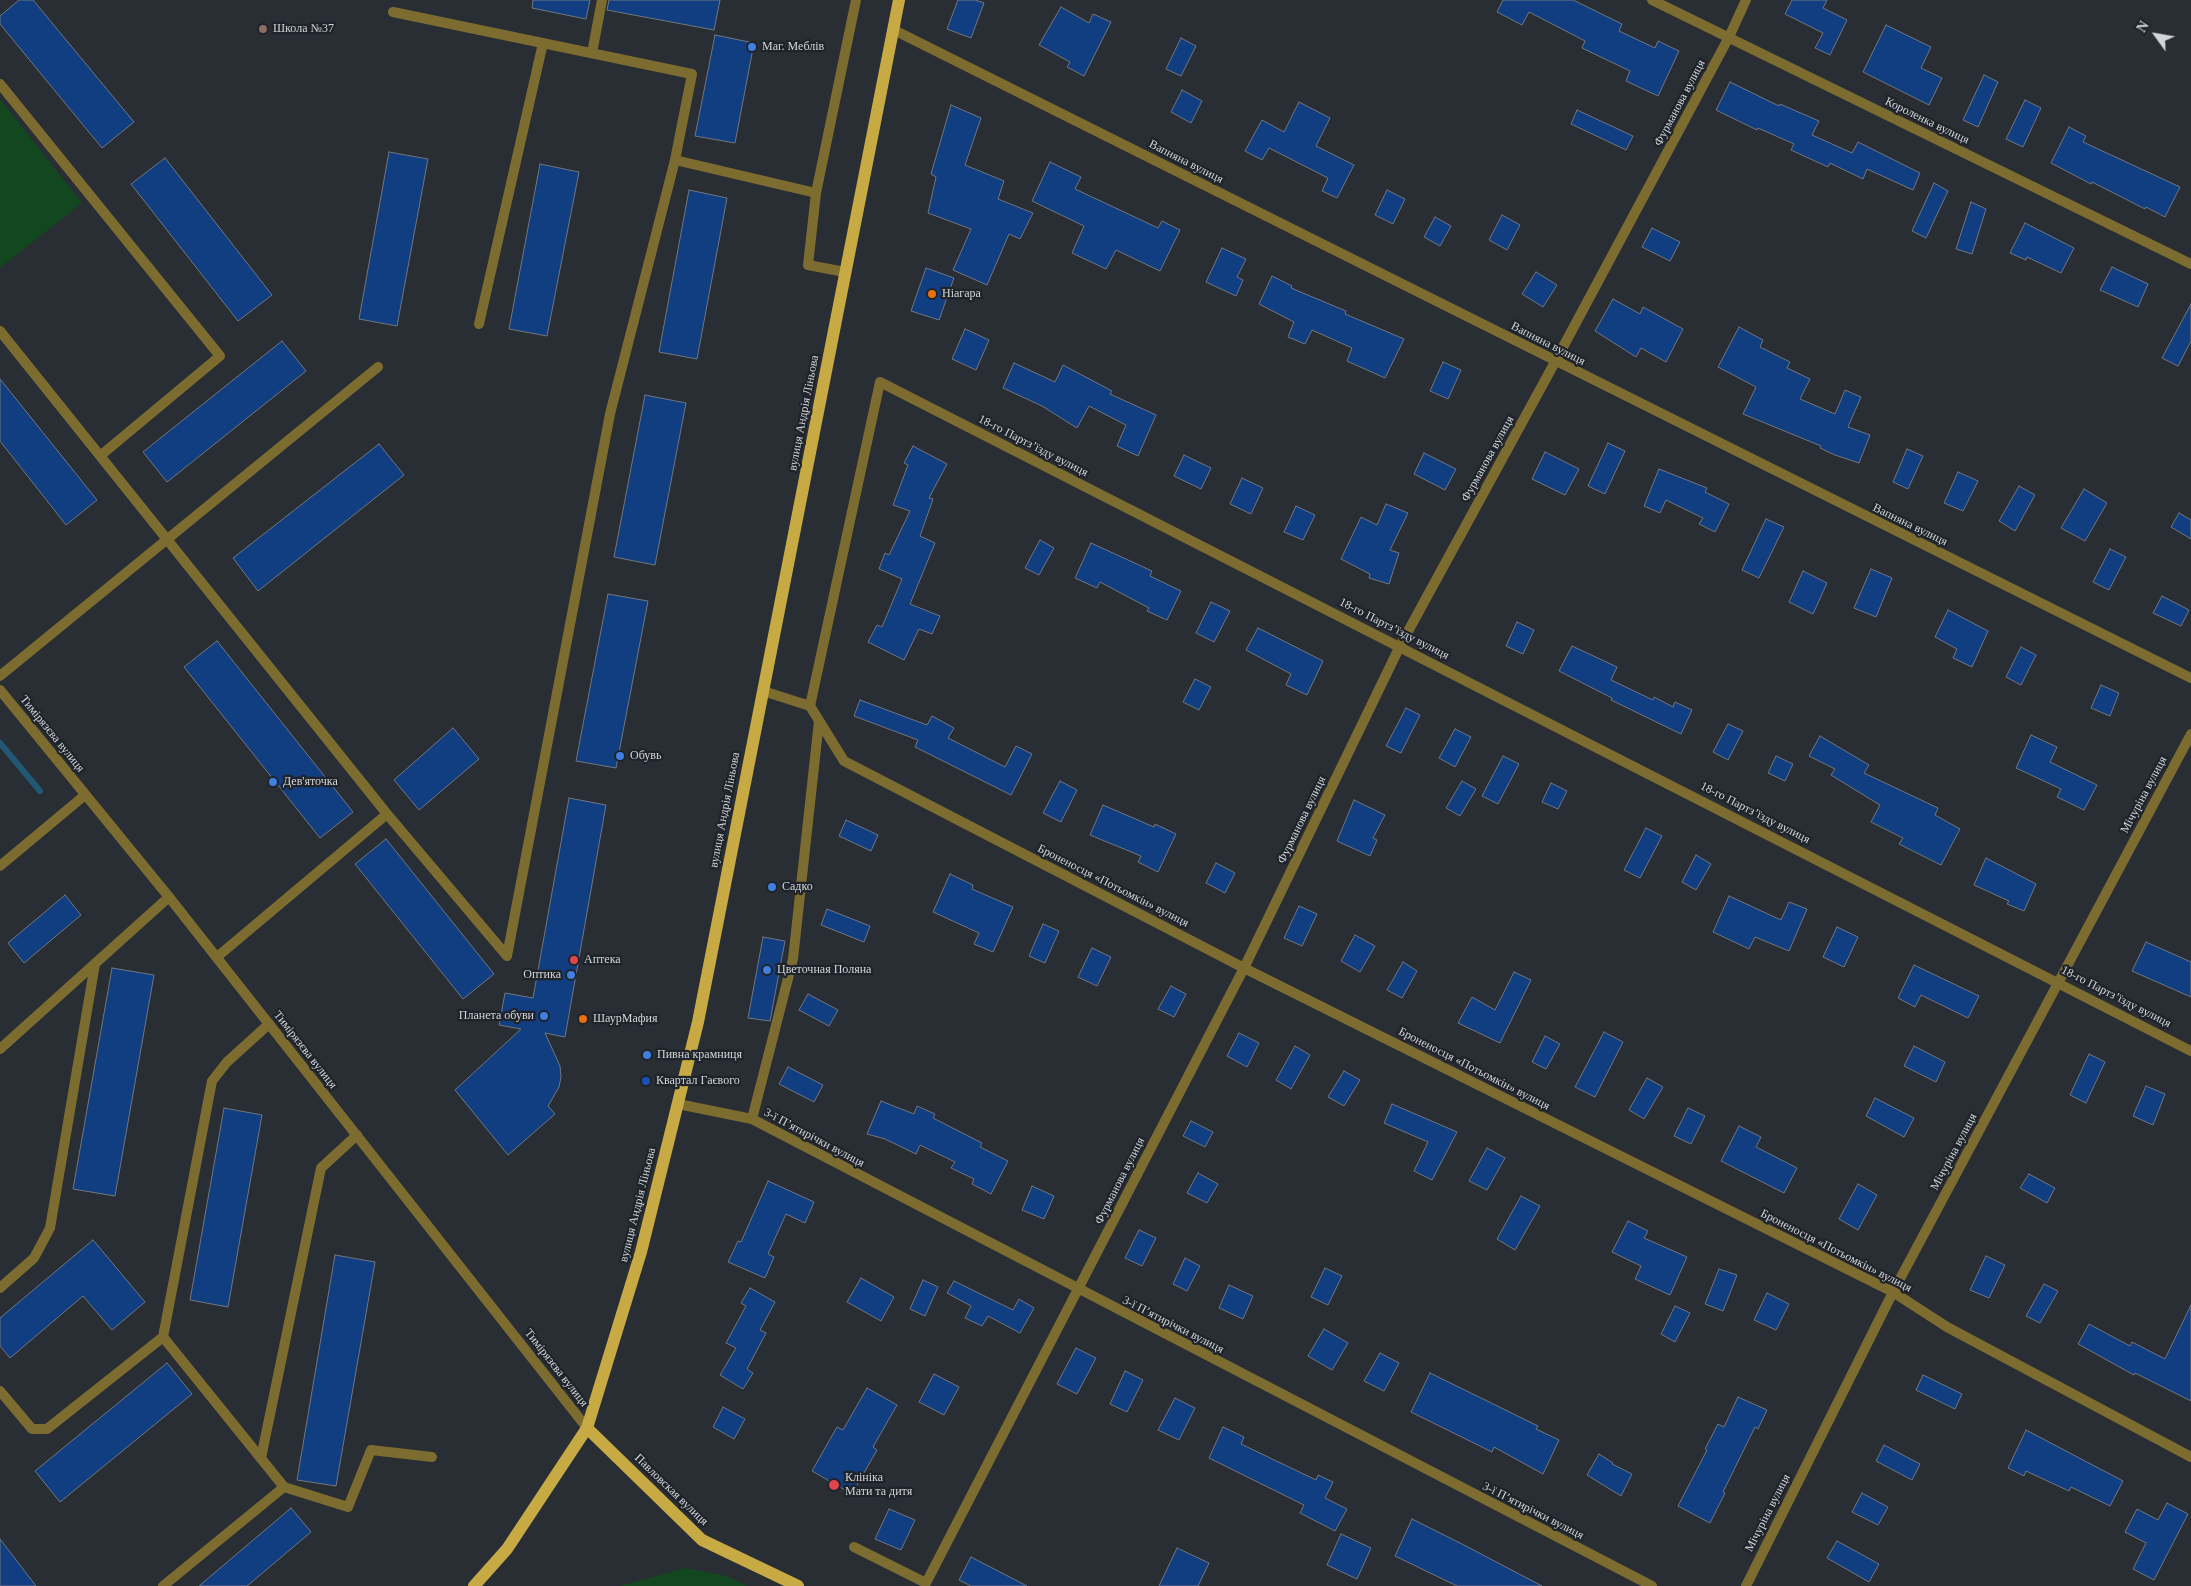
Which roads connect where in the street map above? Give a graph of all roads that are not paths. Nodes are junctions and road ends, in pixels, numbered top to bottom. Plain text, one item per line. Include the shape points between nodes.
1 (602, 0) edge
2 (856, 0) edge
3 (900, 0) edge
4 (1652, 0) edge
5 (1746, 0) edge
6 (393, 12) dead end
7 (894, 30) junction
8 (1729, 37) junction
9 (543, 43) junction
10 (592, 53) junction
11 (0, 84) edge
12 (675, 160) junction
13 (816, 193) junction
14 (2191, 264) edge
15 (846, 272) junction
16 (479, 324) dead end
17 (0, 331) edge
18 (1555, 362) junction
19 (378, 367) dead end
20 (100, 456) junction
21 (167, 540) junction
22 (1400, 646) junction
23 (0, 676) edge
24 (2191, 678) edge
25 (0, 690) edge
26 (763, 691) junction
27 (810, 706) junction
28 (820, 721) junction
29 (2191, 734) edge
30 (85, 795) junction
31 (387, 814) junction
32 (0, 866) edge
33 (169, 897) junction
34 (217, 957) junction
35 (95, 964) junction
36 (1244, 968) junction
37 (2059, 982) junction
38 (269, 1024) junction
39 (0, 1049) edge
40 (2191, 1050) edge
41 (678, 1104) junction
42 (752, 1119) junction
43 (356, 1135) junction
44 (0, 1288) edge
45 (1078, 1290) junction
46 (1893, 1292) junction
47 (163, 1337) junction
48 (0, 1391) edge
49 (587, 1428) junction
50 (432, 1457) dead end
51 (2191, 1457) edge
52 (261, 1458) junction
53 (284, 1487) junction
54 (854, 1547) dead end
55 (163, 1586) edge
56 (474, 1586) edge
57 (798, 1586) edge
58 (1652, 1586) edge
59 (1746, 1586) edge

1 - 10 street
2 - 13 street
3 - 7 main road, вулиця Андрія Ліньова
4 - 8 street, Короленка вулиця
5 - 8 street, Фурманова вулиця
6 - 9 street
7 - 15 main road, вулиця Андрія Ліньова
7 - 18 street, Вапняна вулиця
8 - 14 street, Короленка вулиця
8 - 18 street, Фурманова вулиця
9 - 10 street
9 - 16 street
10 - 12 street via 692,74
11 - 20 street via 220,356
12 - 13 street
12 - 31 street via 610,414 507,956
13 - 15 street via 808,265
15 - 26 main road, вулиця Андрія Ліньова
17 - 20 street
18 - 22 street, Фурманова вулиця
18 - 24 street, Вапняна вулиця
19 - 21 street
20 - 21 street
21 - 23 street
21 - 31 street
22 - 27 street, 18-го Партз’їзду вулиця via 880,382
22 - 36 street, Фурманова вулиця
22 - 37 street, 18-го Партз’їзду вулиця
25 - 30 street, Тимірязєва вулиця
26 - 27 street
26 - 41 main road, вулиця Андрія Ліньова via 698,1022
27 - 28 street, Броненосця «Потьомкін» вулиця
28 - 36 street, Броненосця «Потьомкін» вулиця via 844,761
28 - 42 street via 793,959
29 - 37 street, Мічуріна вулиця
30 - 32 street
30 - 33 street, Тимірязєва вулиця
31 - 34 street
33 - 34 street, Тимірязєва вулиця
33 - 35 street
34 - 38 street, Тимірязєва вулиця
35 - 39 street
35 - 44 street via 50,1228 34,1258
36 - 45 street, Фурманова вулиця
36 - 46 street, Броненосця «Потьомкін» вулиця
37 - 40 street, 18-го Партз’їзду вулиця
37 - 46 street, Мічуріна вулиця
38 - 43 street, Тимірязєва вулиця
38 - 47 street via 226,1062 212,1081
41 - 42 street, 3-ї П’ятирічки вулиця
41 - 49 main road, вулиця Андрія Ліньова via 641,1252
42 - 45 street, 3-ї П’ятирічки вулиця
43 - 49 street, Тимірязєва вулиця
43 - 52 street via 321,1168
45 - 54 street, Фурманова вулиця via 926,1583
45 - 58 street, 3-ї П’ятирічки вулиця
46 - 51 street, Броненосця «Потьомкін» вулиця via 1947,1327
46 - 59 street, Мічуріна вулиця
47 - 48 street via 47,1429 32,1429
47 - 52 street
49 - 56 main road, вулиця Андрія Ліньова via 507,1549
49 - 57 main road, Павловская вулиця via 702,1540
50 - 53 street via 371,1450 348,1507
52 - 53 street
53 - 55 street

